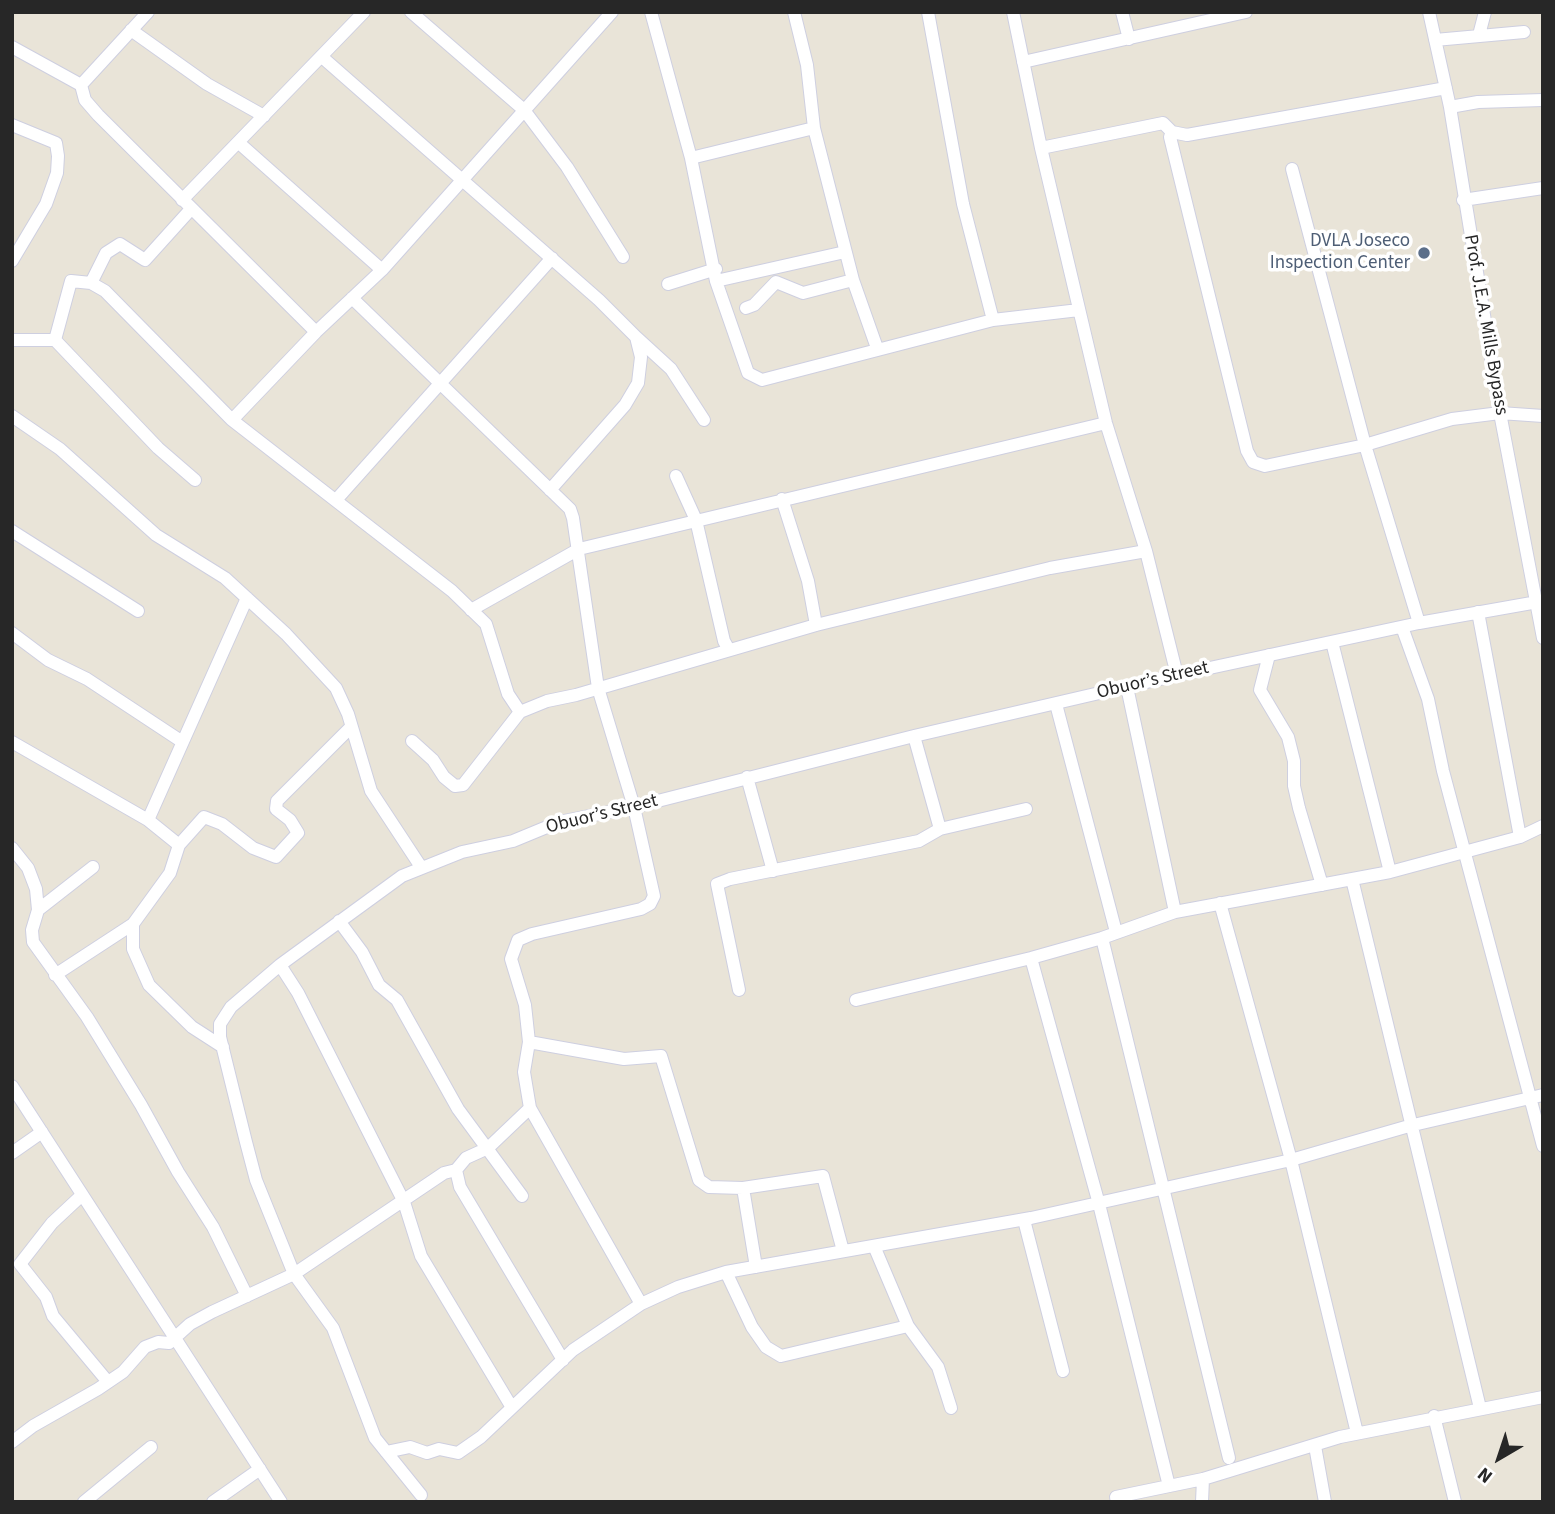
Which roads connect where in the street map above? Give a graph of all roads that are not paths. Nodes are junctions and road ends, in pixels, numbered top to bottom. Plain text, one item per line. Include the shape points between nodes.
1 (148, 12) edge
2 (364, 12) edge
3 (411, 12) edge
4 (612, 12) edge
5 (651, 12) edge
6 (794, 12) edge
7 (928, 12) edge
8 (1013, 12) edge
9 (1122, 12) edge
10 (1429, 12) edge
11 (1485, 12) edge
12 (1242, 13) edge
13 (131, 30) junction
14 (1524, 32) dead end
15 (1479, 36) junction
16 (1129, 39) junction
17 (1435, 40) junction
18 (12, 47) edge
19 (322, 57) junction
20 (1023, 62) junction
21 (81, 85) junction
22 (1446, 88) junction
23 (1543, 100) edge
24 (1450, 107) junction
25 (524, 110) junction
26 (264, 116) junction
27 (12, 125) edge
28 (814, 128) junction
29 (1172, 132) junction
30 (239, 143) junction
31 (1041, 148) junction
32 (691, 158) junction
33 (1292, 169) dead end
34 (463, 179) junction
35 (1543, 188) edge
36 (182, 200) junction
37 (1463, 200) junction
38 (191, 209) junction
39 (845, 252) junction
40 (623, 257) dead end
41 (552, 258) junction
42 (12, 261) edge
43 (382, 270) junction
44 (716, 275) junction
45 (853, 280) junction
46 (90, 283) junction
47 (668, 284) dead end
48 (352, 299) junction
49 (746, 308) dead end
50 (1079, 310) junction
51 (993, 320) junction
52 (316, 332) junction
53 (636, 337) junction
54 (12, 340) edge
55 (55, 340) junction
56 (877, 348) junction
57 (695, 381) dead end
58 (441, 385) junction
59 (684, 388) junction
60 (1500, 412) junction
61 (12, 416) edge
62 (1543, 416) edge
63 (232, 420) junction
64 (704, 420) dead end
65 (1106, 423) junction
66 (1365, 445) junction
67 (676, 476) dead end
68 (195, 480) dead end
69 (551, 490) junction
70 (782, 499) junction
71 (336, 500) junction
72 (696, 520) junction
73 (12, 531) edge
74 (579, 549) junction
75 (1146, 551) junction
76 (247, 598) junction
77 (1540, 602) edge
78 (471, 610) junction
79 (138, 611) dead end
80 (1478, 612) junction
81 (1419, 623) junction
82 (816, 625) junction
83 (1402, 627) junction
84 (12, 633) edge
85 (1543, 638) edge
86 (1332, 642) junction
87 (729, 650) junction
88 (1269, 655) junction
89 (1177, 675) junction
90 (1128, 687) junction
91 (598, 688) junction
92 (1056, 704) junction
93 (520, 712) junction
94 (351, 727) junction
95 (915, 736) junction
96 (181, 741) junction
97 (412, 741) dead end
98 (12, 742) edge
99 (747, 777) junction
100 (634, 807) junction
101 (1026, 809) dead end
102 (148, 820) junction
103 (1543, 826) edge
104 (940, 829) junction
105 (1520, 837) junction
106 (179, 845) junction
107 (12, 848) edge
108 (1465, 852) junction
109 (93, 867) dead end
110 (421, 867) junction
111 (773, 871) junction
112 (1390, 872) junction
113 (1352, 879) junction
114 (1322, 885) junction
115 (1220, 904) junction
116 (38, 911) junction
117 (1175, 912) junction
118 (339, 921) junction
119 (133, 924) junction
120 (1116, 932) junction
121 (1102, 938) junction
122 (1031, 958) junction
123 (280, 965) junction
124 (55, 975) junction
125 (739, 990) dead end
126 (856, 1000) dead end
127 (529, 1042) junction
128 (223, 1047) junction
129 (12, 1086) edge
130 (1543, 1095) edge
131 (1529, 1098) junction
132 (530, 1108) junction
133 (1409, 1126) junction
134 (42, 1132) junction
135 (1543, 1146) edge
136 (488, 1148) junction
137 (12, 1153) edge
138 (1291, 1160) junction
139 (457, 1170) junction
140 (743, 1188) junction
141 (1165, 1188) junction
142 (82, 1195) junction
143 (522, 1196) dead end
144 (404, 1202) junction
145 (1099, 1204) junction
146 (1024, 1220) junction
147 (874, 1246) junction
148 (844, 1251) junction
149 (756, 1267) junction
150 (16, 1268) edge
151 (726, 1272) junction
152 (294, 1274) junction
153 (247, 1296) junction
154 (640, 1304) junction
155 (908, 1326) junction
156 (175, 1337) junction
157 (563, 1360) junction
158 (1063, 1371) dead end
159 (108, 1382) junction
160 (1543, 1397) edge
161 (511, 1406) junction
162 (951, 1408) dead end
163 (1480, 1408) junction
164 (1434, 1416) junction
165 (1357, 1433) junction
166 (12, 1442) edge
167 (1315, 1446) junction
168 (151, 1447) dead end
169 (386, 1452) junction
170 (1229, 1458) dead end
171 (260, 1469) junction
172 (1203, 1479) junction
173 (1169, 1486) junction
174 (421, 1495) dead end
175 (84, 1502) edge
176 (213, 1502) edge
177 (281, 1502) edge
178 (1117, 1502) edge
179 (1202, 1502) edge
180 (1325, 1502) edge
181 (1455, 1502) edge

1 - 13 street
2 - 19 street
3 - 25 street
4 - 25 street
5 - 32 street
6 - 28 street via 807,65
7 - 51 street via 963,204
8 - 20 street
9 - 16 street
10 - 17 street, Prof. J.E.A. Mills Bypass
11 - 15 street
12 - 16 street
13 - 21 street
13 - 26 street via 207,84
14 - 15 street
15 - 17 street
16 - 20 street
17 - 22 street, Prof. J.E.A. Mills Bypass
18 - 21 street
19 - 26 street
19 - 34 street
20 - 31 street
21 - 36 street via 85,100 98,115
22 - 24 street, Prof. J.E.A. Mills Bypass
22 - 29 street via 1187,135
23 - 24 street
24 - 37 street, Prof. J.E.A. Mills Bypass
25 - 34 street
25 - 40 street via 567,167
26 - 30 street
27 - 42 street via 57,143 58,156 46,204
28 - 32 street
28 - 39 street
29 - 31 street via 1163,123
29 - 66 street via 1253,462 1265,466
30 - 36 street
30 - 43 street
31 - 50 street
32 - 44 street
33 - 66 street
34 - 41 street
34 - 43 street
35 - 37 street
36 - 38 street
37 - 60 street, Prof. J.E.A. Mills Bypass
38 - 46 street via 145,260 120,244 106,253
38 - 52 street
39 - 44 street
39 - 45 street
41 - 53 street
41 - 58 street
43 - 48 street
44 - 47 street
44 - 56 street via 742,365 762,380
45 - 49 street via 803,293 776,282
45 - 56 street
46 - 55 street via 71,281
46 - 63 street via 132,315
48 - 52 street
48 - 58 street
50 - 51 street
50 - 65 street
51 - 56 street
52 - 63 street
53 - 59 street via 671,369
53 - 69 street via 641,357 638,383 625,405
54 - 55 street
55 - 68 street via 158,448
57 - 59 street
58 - 69 street
58 - 71 street
59 - 64 street
60 - 62 street
60 - 66 street via 1452,419
60 - 77 street, Prof. J.E.A. Mills Bypass
61 - 76 street via 60,449 156,535 225,578
63 - 71 street
65 - 70 street
65 - 75 street
66 - 81 street
67 - 72 street
69 - 74 street via 570,509
70 - 72 street
70 - 82 street via 808,581
71 - 78 street
72 - 74 street
72 - 87 street
73 - 79 street
74 - 78 street
74 - 91 street
75 - 82 street via 1050,568
75 - 89 street
76 - 94 street via 336,688
76 - 96 street
77 - 80 street, Obuor’s Street
77 - 85 street, Prof. J.E.A. Mills Bypass
78 - 93 street via 485,624 508,694
80 - 81 street, Obuor’s Street
80 - 105 street
81 - 83 street, Obuor’s Street
82 - 87 street
83 - 86 street, Obuor’s Street
83 - 108 street via 1428,699
84 - 96 street
86 - 88 street, Obuor’s Street
86 - 112 street
87 - 91 street
88 - 89 street, Obuor’s Street
88 - 114 street via 1260,690 1288,737 1299,808
89 - 90 street, Obuor’s Street
90 - 92 street, Obuor’s Street
90 - 117 street
91 - 93 street
91 - 100 street
92 - 95 street, Obuor’s Street
92 - 120 street
93 - 97 street via 463,785 455,786 444,777
94 - 106 street via 277,801 276,809 298,833 276,857 204,817
94 - 110 street via 372,791
95 - 99 street, Obuor’s Street
95 - 104 street
96 - 102 street
98 - 102 street
99 - 100 street, Obuor’s Street
99 - 111 street
100 - 110 street, Obuor’s Street via 559,821 513,841
100 - 127 street via 654,896 641,909 518,940 512,960 526,1005
101 - 104 street
102 - 106 street
103 - 105 street
104 - 111 street via 919,841
105 - 108 street
106 - 119 street via 170,873
107 - 116 street via 28,868
108 - 112 street
108 - 131 street
109 - 116 street
110 - 118 street, Obuor’s Street
111 - 125 street via 717,884
112 - 113 street
113 - 114 street
113 - 133 street
114 - 115 street
115 - 117 street
115 - 138 street
116 - 124 street via 33,942
117 - 120 street
118 - 123 street, Obuor’s Street
118 - 136 street via 379,985 397,1000 458,1109
119 - 124 street
119 - 128 street via 133,949 149,985 192,1027
120 - 121 street
121 - 122 street
121 - 141 street
122 - 126 street
122 - 145 street
123 - 128 street, Obuor’s Street via 224,1016 220,1024
123 - 144 street
124 - 153 street via 87,1017 141,1105 213,1227
127 - 132 street via 524,1072
127 - 140 street via 624,1059 661,1056 699,1181 709,1188
128 - 152 street, Obuor’s Street via 256,1180
129 - 134 street
130 - 131 street
131 - 133 street
131 - 135 street
132 - 136 street
132 - 154 street
133 - 138 street
133 - 163 street
134 - 137 street
134 - 142 street
136 - 139 street via 466,1158
136 - 143 street
138 - 141 street
138 - 165 street
139 - 144 street
139 - 157 street via 460,1187
140 - 148 street via 823,1175
140 - 149 street
141 - 145 street
141 - 170 street
142 - 150 street
142 - 156 street
144 - 152 street
144 - 161 street via 421,1256
145 - 146 street
145 - 173 street
146 - 147 street
146 - 158 street
147 - 148 street
147 - 155 street
148 - 149 street
149 - 151 street
150 - 159 street via 46,1297 53,1316
151 - 154 street
151 - 155 street via 752,1326 766,1347 781,1356
152 - 153 street
152 - 169 street, Obuor’s Street via 333,1328 355,1379 362,1411
153 - 156 street via 190,1324
154 - 157 street
155 - 162 street via 938,1367
156 - 159 street via 169,1343 145,1347
156 - 171 street
157 - 161 street
159 - 166 street
160 - 163 street
161 - 169 street via 458,1453 427,1453 410,1447
163 - 164 street
164 - 165 street
164 - 181 street
165 - 167 street
167 - 172 street
167 - 180 street
168 - 175 street
169 - 174 street, Obuor’s Street
171 - 176 street
171 - 177 street
172 - 173 street
172 - 179 street
173 - 178 street via 1116,1497

